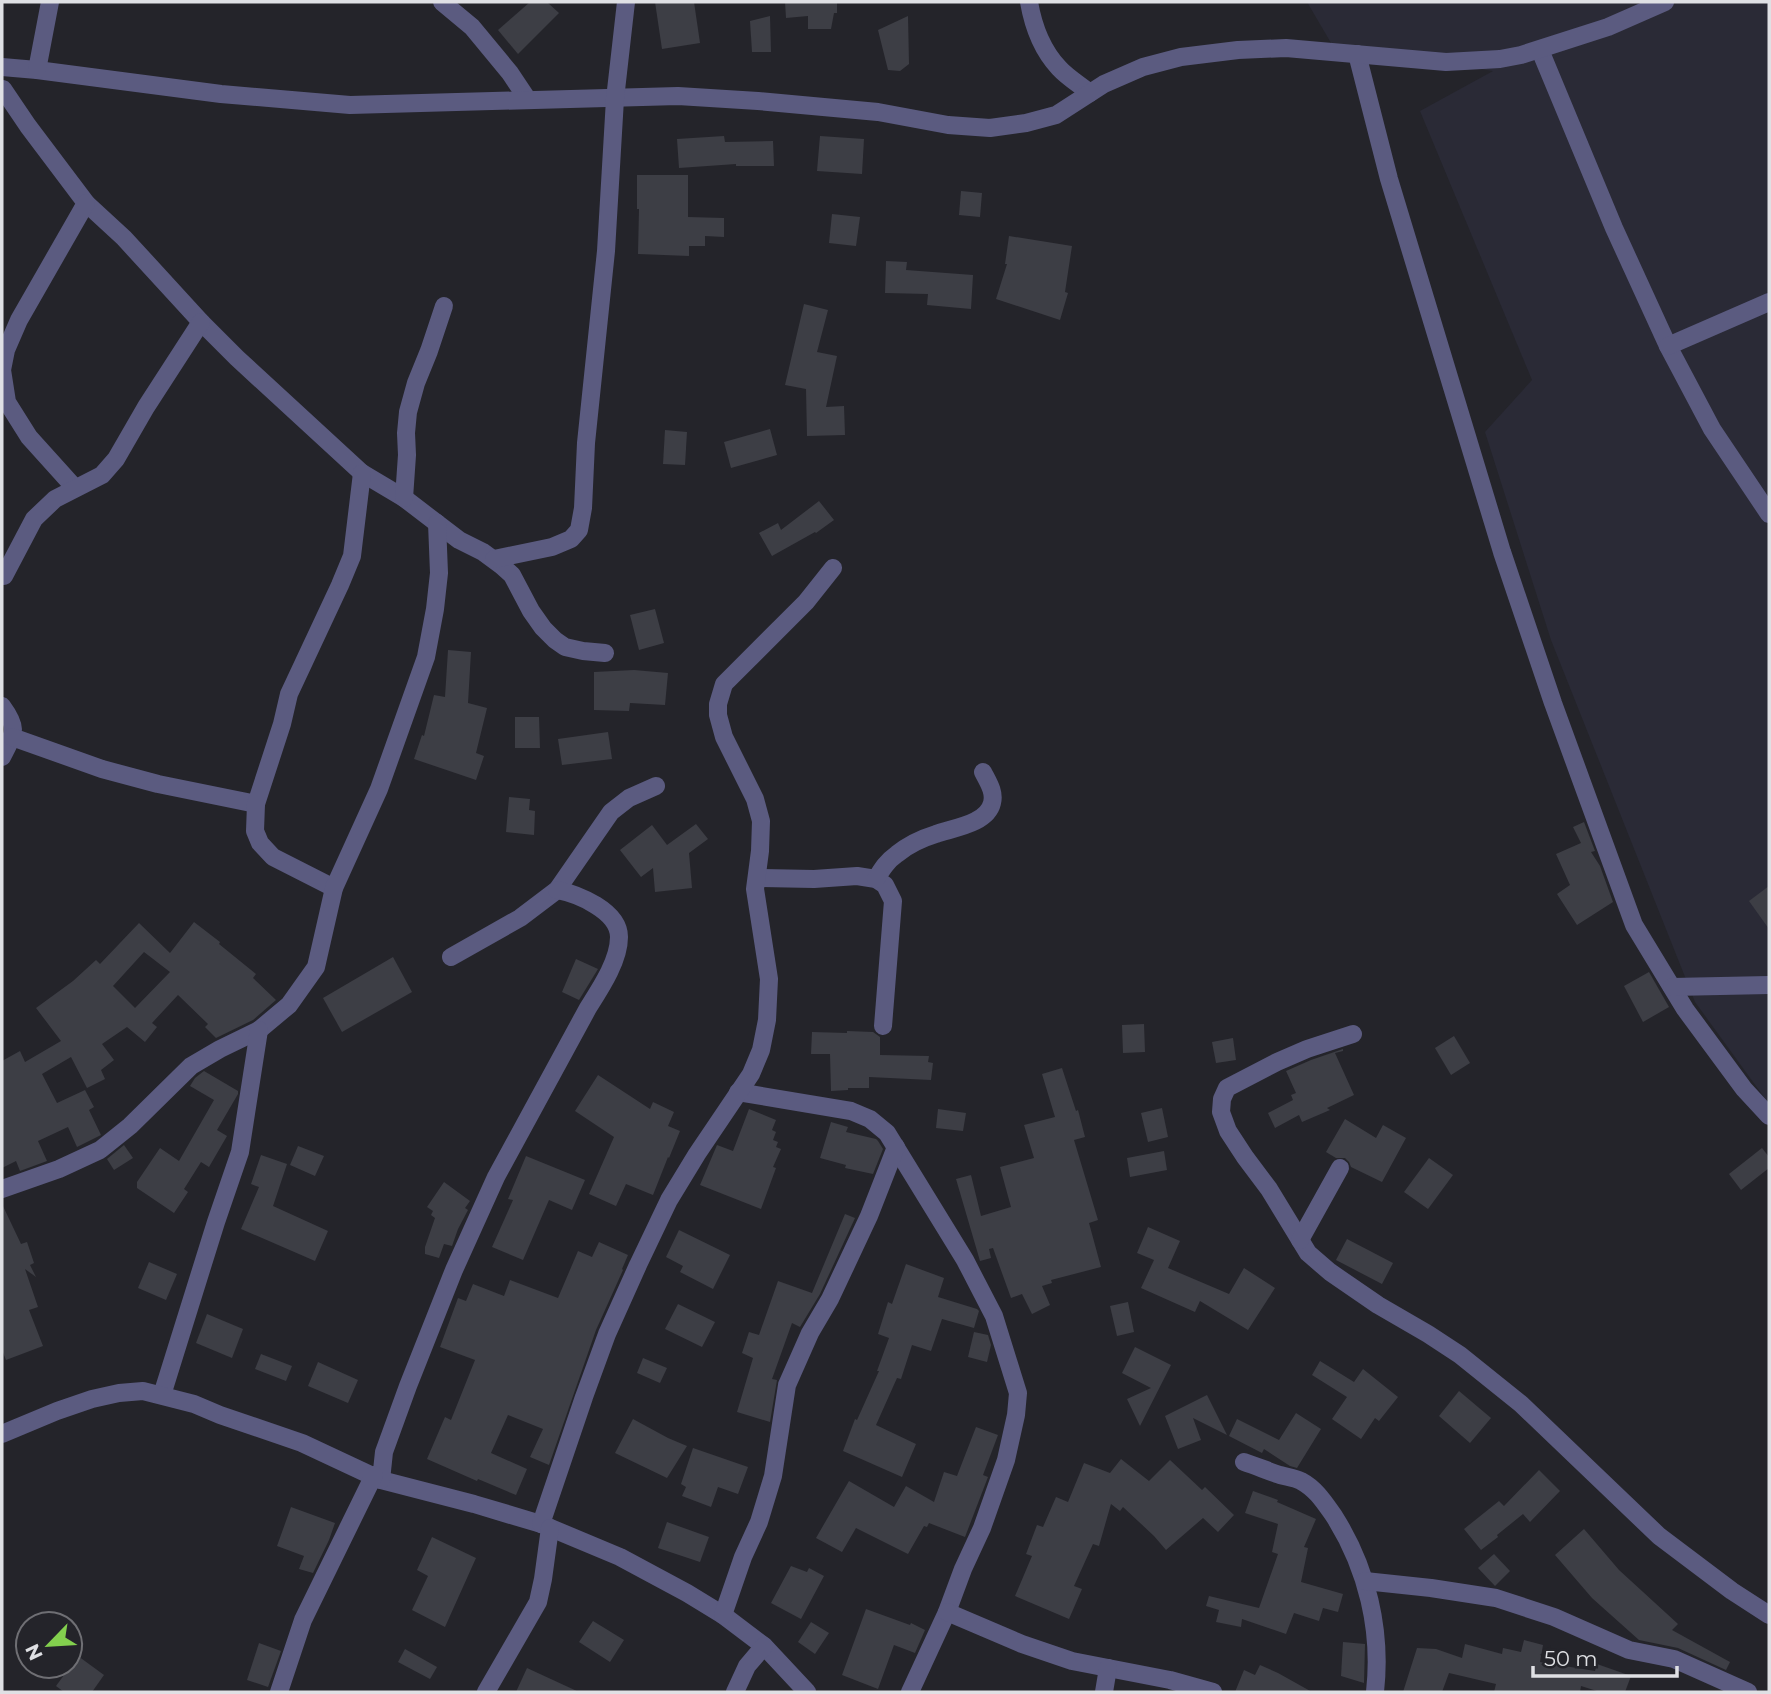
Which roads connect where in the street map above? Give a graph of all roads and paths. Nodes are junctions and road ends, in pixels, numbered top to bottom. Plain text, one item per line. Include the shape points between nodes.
1 (50, 2) edge
2 (442, 2) edge
3 (626, 2) edge
4 (1029, 2) edge
5 (1665, 2) edge
6 (1540, 50) junction
7 (1357, 54) junction
8 (6, 68) edge
9 (37, 70) junction
10 (2, 90) edge
11 (1090, 93) junction
12 (615, 99) junction
13 (528, 100) junction
14 (86, 203) junction
15 (1769, 302) edge
16 (444, 306) dead end
17 (201, 322) junction
18 (1668, 346) junction
19 (4, 405) edge
20 (362, 473) junction
21 (75, 488) junction
22 (404, 498) junction
23 (1769, 514) edge
24 (438, 523) junction
25 (494, 559) junction
26 (833, 568) dead end
27 (4, 576) dead end
28 (605, 653) dead end
29 (2, 706) edge
30 (12, 737) junction
31 (2, 757) edge
32 (983, 772) dead end
33 (656, 786) dead end
34 (256, 804) junction
35 (757, 878) junction
36 (876, 879) junction
37 (334, 888) junction
38 (556, 890) junction
39 (451, 957) dead end
40 (1769, 985) edge
41 (1672, 987) junction
42 (883, 1026) dead end
43 (259, 1030) junction
44 (1353, 1034) dead end
45 (738, 1092) junction
46 (1769, 1116) edge
47 (896, 1147) junction
48 (1340, 1168) dead end
49 (2, 1189) edge
50 (1300, 1240) junction
51 (162, 1395) junction
52 (2, 1434) edge
53 (1244, 1462) dead end
54 (377, 1478) junction
55 (545, 1526) junction
56 (1365, 1581) junction
57 (947, 1612) junction
58 (723, 1615) junction
59 (1769, 1615) edge
60 (764, 1646) junction
61 (1108, 1668) junction
62 (279, 1692) edge
63 (486, 1692) edge
64 (735, 1692) edge
65 (807, 1692) edge
66 (909, 1692) edge
67 (1104, 1692) edge
68 (1213, 1692) edge
69 (1375, 1692) edge
70 (1748, 1692) edge

1 - 9 street
2 - 13 street via 472,27
3 - 12 street
4 - 11 street via 1047,51 1059,68
5 - 6 street
6 - 7 street via 1500,59 1446,62
6 - 18 street
7 - 11 street via 1286,48 1181,57 1143,67
7 - 41 street via 1389,179 1506,564 1634,925
8 - 9 street
8 - 10 street
9 - 13 street via 350,105
10 - 14 street
11 - 12 street via 1056,115 990,128 758,101 678,96
12 - 13 street
12 - 25 street via 606,251 579,530 552,547
14 - 17 street
14 - 19 street via 6,350
15 - 18 street
16 - 22 street via 408,412
17 - 20 street
17 - 21 street via 116,459 102,475
18 - 23 street via 1712,429
19 - 21 street
20 - 22 street
20 - 34 street via 352,556 289,694
21 - 27 street via 34,519
22 - 24 street
24 - 25 street
24 - 37 street via 439,573 426,657 379,789
25 - 28 street via 512,575 531,611 555,640 565,647
26 - 35 street via 806,602 724,684 718,704 724,737 761,821
29 - 30 street via 12,720
30 - 31 street
30 - 34 street via 102,769
32 - 36 street via 993,802 983,817 898,852
33 - 38 street via 611,812
34 - 37 street via 255,831 273,858
35 - 36 street
35 - 45 street via 769,979 767,1020 761,1050
36 - 42 street via 892,901
37 - 43 street via 316,967 289,1005
38 - 39 street via 520,918
38 - 54 street via 573,893 608,914 619,934 616,954 496,1177 408,1386
40 - 41 street
41 - 46 street via 1744,1089
43 - 49 street via 191,1066 100,1150
43 - 51 street via 240,1152
44 - 50 street via 1277,1062 1227,1088 1222,1099 1220,1112 1228,1130
45 - 47 street via 851,1111 879,1126
45 - 55 street via 668,1200 607,1334
47 - 57 street via 995,1316 1018,1393 1006,1460
47 - 58 street via 863,1228 787,1385 773,1476
48 - 50 street
50 - 59 street via 1308,1253 1339,1278 1460,1355 1521,1404 1659,1536
51 - 52 street via 119,1392
51 - 54 street via 302,1443
53 - 56 street via 1300,1480 1320,1496 1348,1538
54 - 55 street
54 - 62 street via 303,1620
55 - 58 street via 620,1557
55 - 63 street via 538,1602
56 - 69 street via 1376,1636
56 - 70 street via 1496,1598 1629,1650 1674,1659
57 - 61 street via 1059,1657
57 - 66 street
58 - 60 street
60 - 64 street via 747,1666
60 - 65 street
61 - 67 street
61 - 68 street

